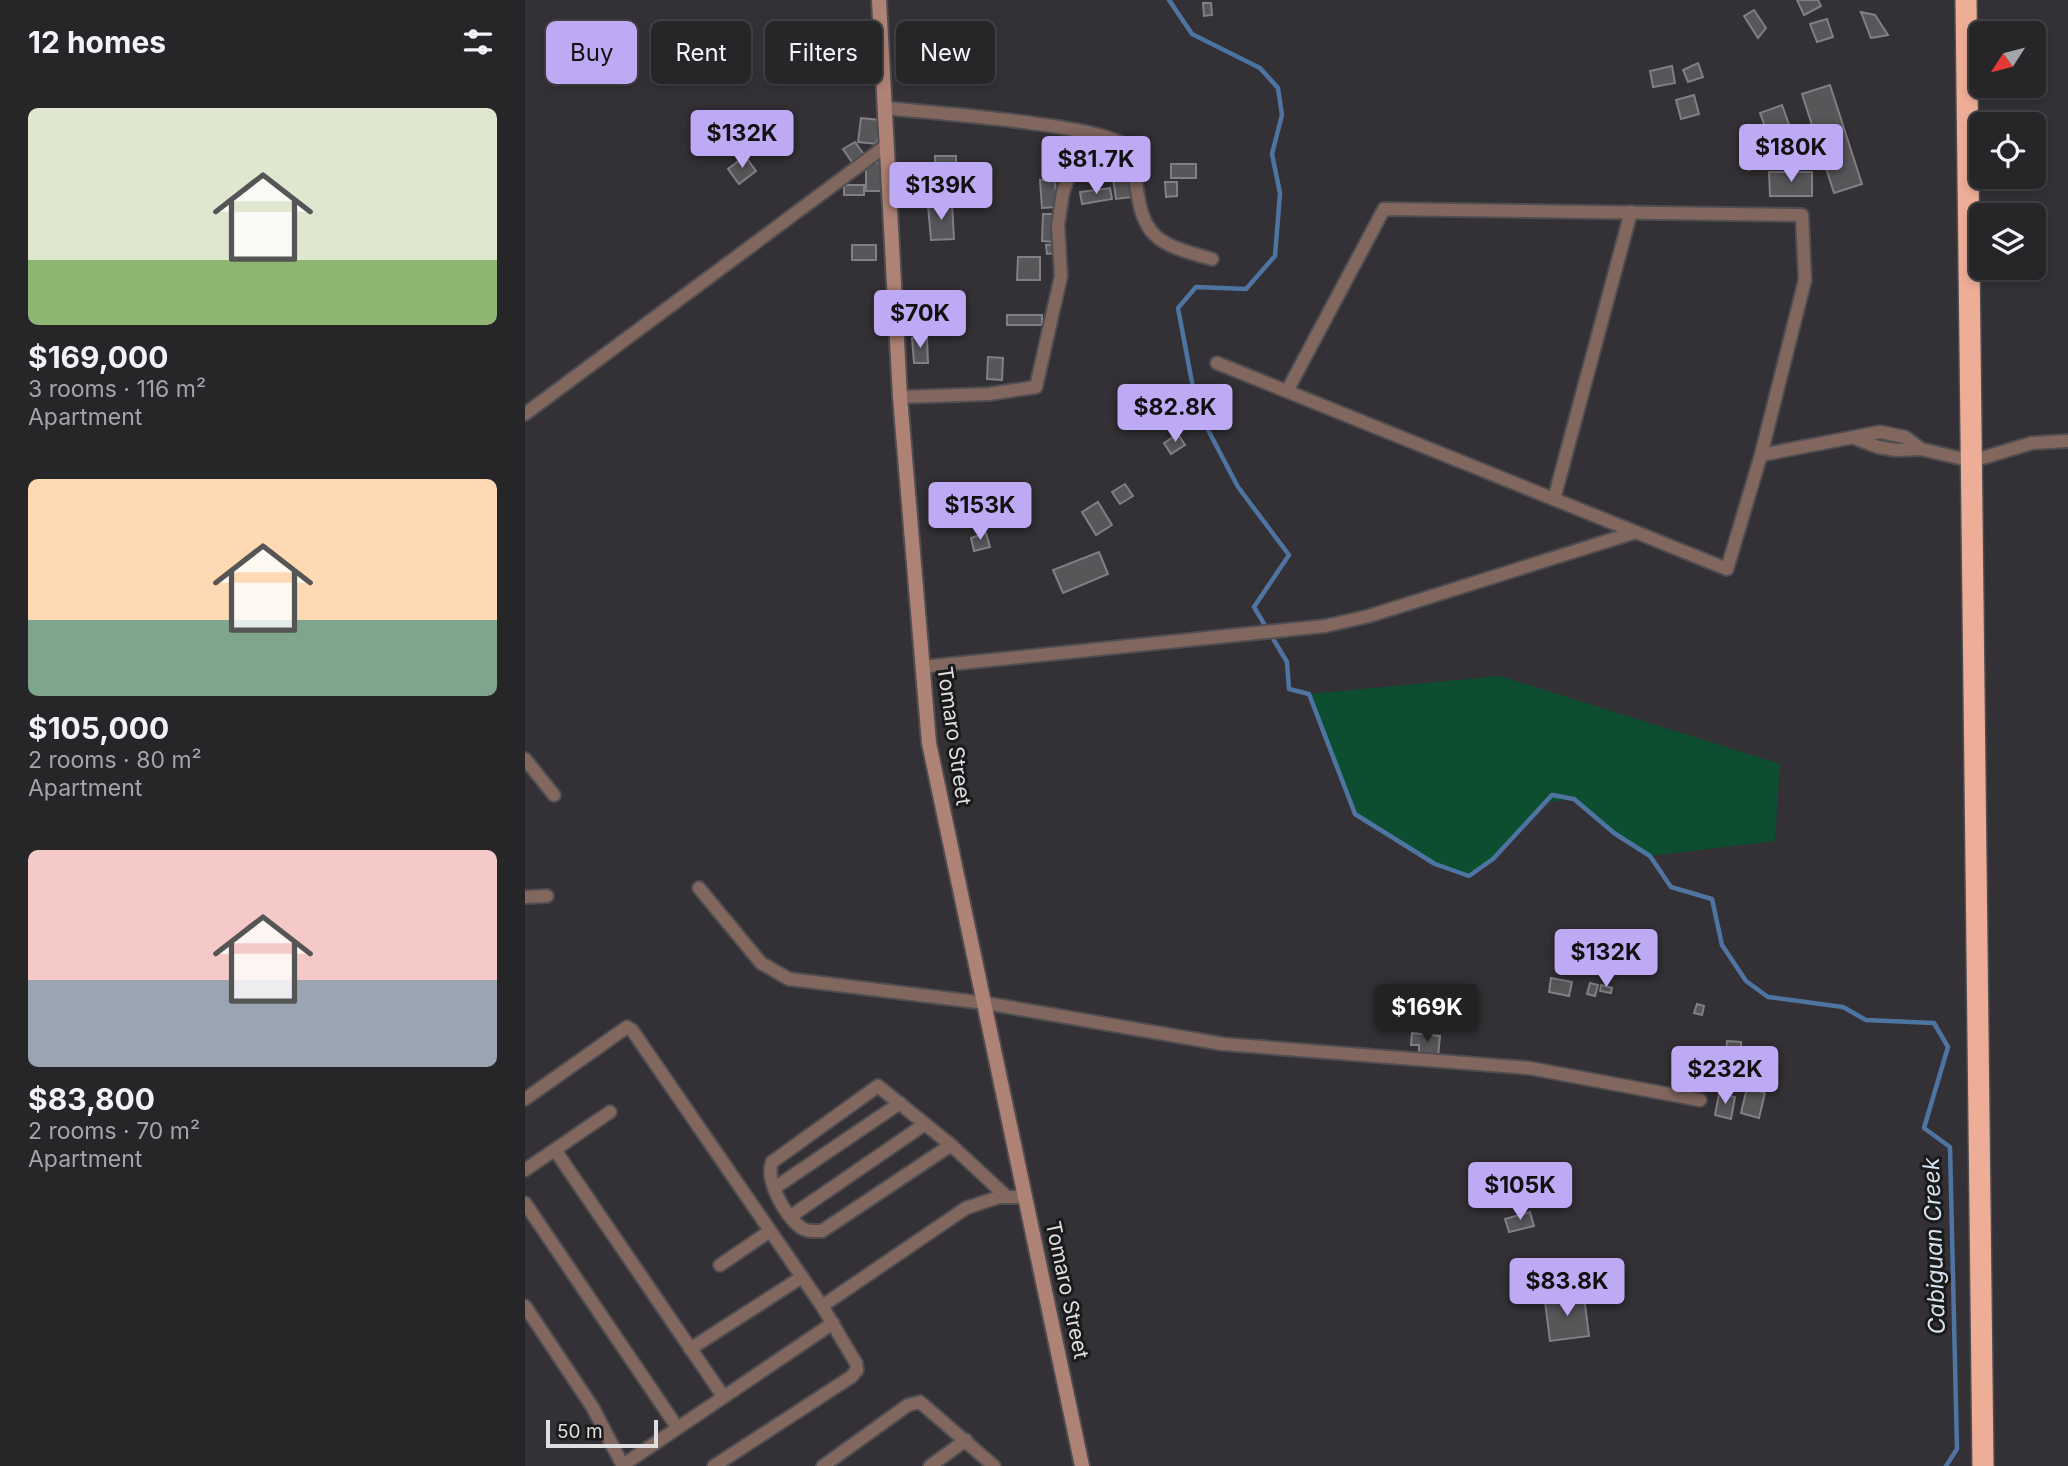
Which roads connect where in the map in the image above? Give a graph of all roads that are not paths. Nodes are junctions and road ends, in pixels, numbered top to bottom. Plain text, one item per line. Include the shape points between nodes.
1 (879, 0) edge
2 (1966, 0) edge
3 (1977, 0) edge
4 (886, 108) junction
5 (1077, 130) junction
6 (887, 145) junction
7 (1980, 203) edge
8 (1631, 212) junction
9 (1212, 259) dead end
10 (1981, 280) edge
11 (1217, 363) dead end
12 (1287, 391) junction
13 (900, 397) junction
14 (525, 414) edge
15 (2068, 441) edge
16 (1761, 455) junction
17 (1978, 460) junction
18 (1554, 499) junction
19 (1636, 532) junction
20 (922, 667) junction
21 (525, 759) edge
22 (554, 795) dead end
23 (699, 888) dead end
24 (547, 896) dead end
25 (525, 897) edge
26 (985, 1003) junction
27 (525, 1099) edge
28 (1700, 1100) dead end
29 (900, 1103) junction
30 (610, 1112) dead end
31 (925, 1124) junction
32 (951, 1145) junction
33 (555, 1150) junction
34 (525, 1170) edge
35 (776, 1187) junction
36 (1007, 1197) junction
37 (1026, 1197) junction
38 (525, 1203) edge
39 (791, 1216) junction
40 (770, 1231) junction
41 (720, 1265) dead end
42 (802, 1277) junction
43 (822, 1306) junction
44 (525, 1307) edge
45 (1986, 1307) junction
46 (833, 1323) junction
47 (690, 1349) junction
48 (723, 1396) junction
49 (677, 1427) junction
50 (966, 1440) junction
51 (623, 1465) edge
52 (714, 1466) edge
53 (823, 1466) edge
54 (930, 1466) edge
55 (994, 1466) edge
56 (1082, 1466) edge
57 (1983, 1466) edge
58 (1994, 1466) edge

1 - 4 street, Tomaro Street
2 - 17 highway
3 - 7 highway
4 - 5 street
4 - 6 street, Tomaro Street
5 - 9 street via 1121,142 1128,149 1144,221 1154,237 1170,248
5 - 13 street via 1076,158 1063,192 1058,225 1061,276 1036,387 989,394
6 - 13 street, Tomaro Street
6 - 14 street
8 - 12 street via 1384,209
8 - 16 street via 1802,215 1805,281
8 - 18 street
10 - 17 highway
11 - 12 street
12 - 18 street
13 - 20 street, Tomaro Street
15 - 17 street via 2032,443
16 - 17 street via 1854,438 1896,450 1921,449
16 - 19 street via 1727,569
17 - 45 highway
18 - 19 street
19 - 20 street via 1325,626
20 - 26 street, Tomaro Street via 929,743
21 - 22 street
23 - 26 street via 761,963 789,979
24 - 25 street
26 - 28 street via 1223,1044 1529,1068
26 - 37 street, Tomaro Street
27 - 40 street via 627,1027
29 - 31 street
29 - 35 street
29 - 35 street via 878,1086 858,1098 772,1163
30 - 33 street
31 - 32 street
31 - 39 street
32 - 36 street
32 - 39 street via 821,1231 801,1228
33 - 34 street
33 - 47 street
35 - 39 street
36 - 37 street
36 - 43 street via 966,1208
37 - 56 street, Tomaro Street
38 - 49 street
40 - 41 street
40 - 42 street
42 - 43 street
42 - 47 street
43 - 46 street
44 - 51 street via 593,1408
45 - 57 highway
45 - 58 highway
46 - 48 street
46 - 52 street via 857,1370
47 - 48 street
48 - 49 street
49 - 51 street
50 - 53 street via 926,1404 914,1403
50 - 54 street
50 - 55 street

